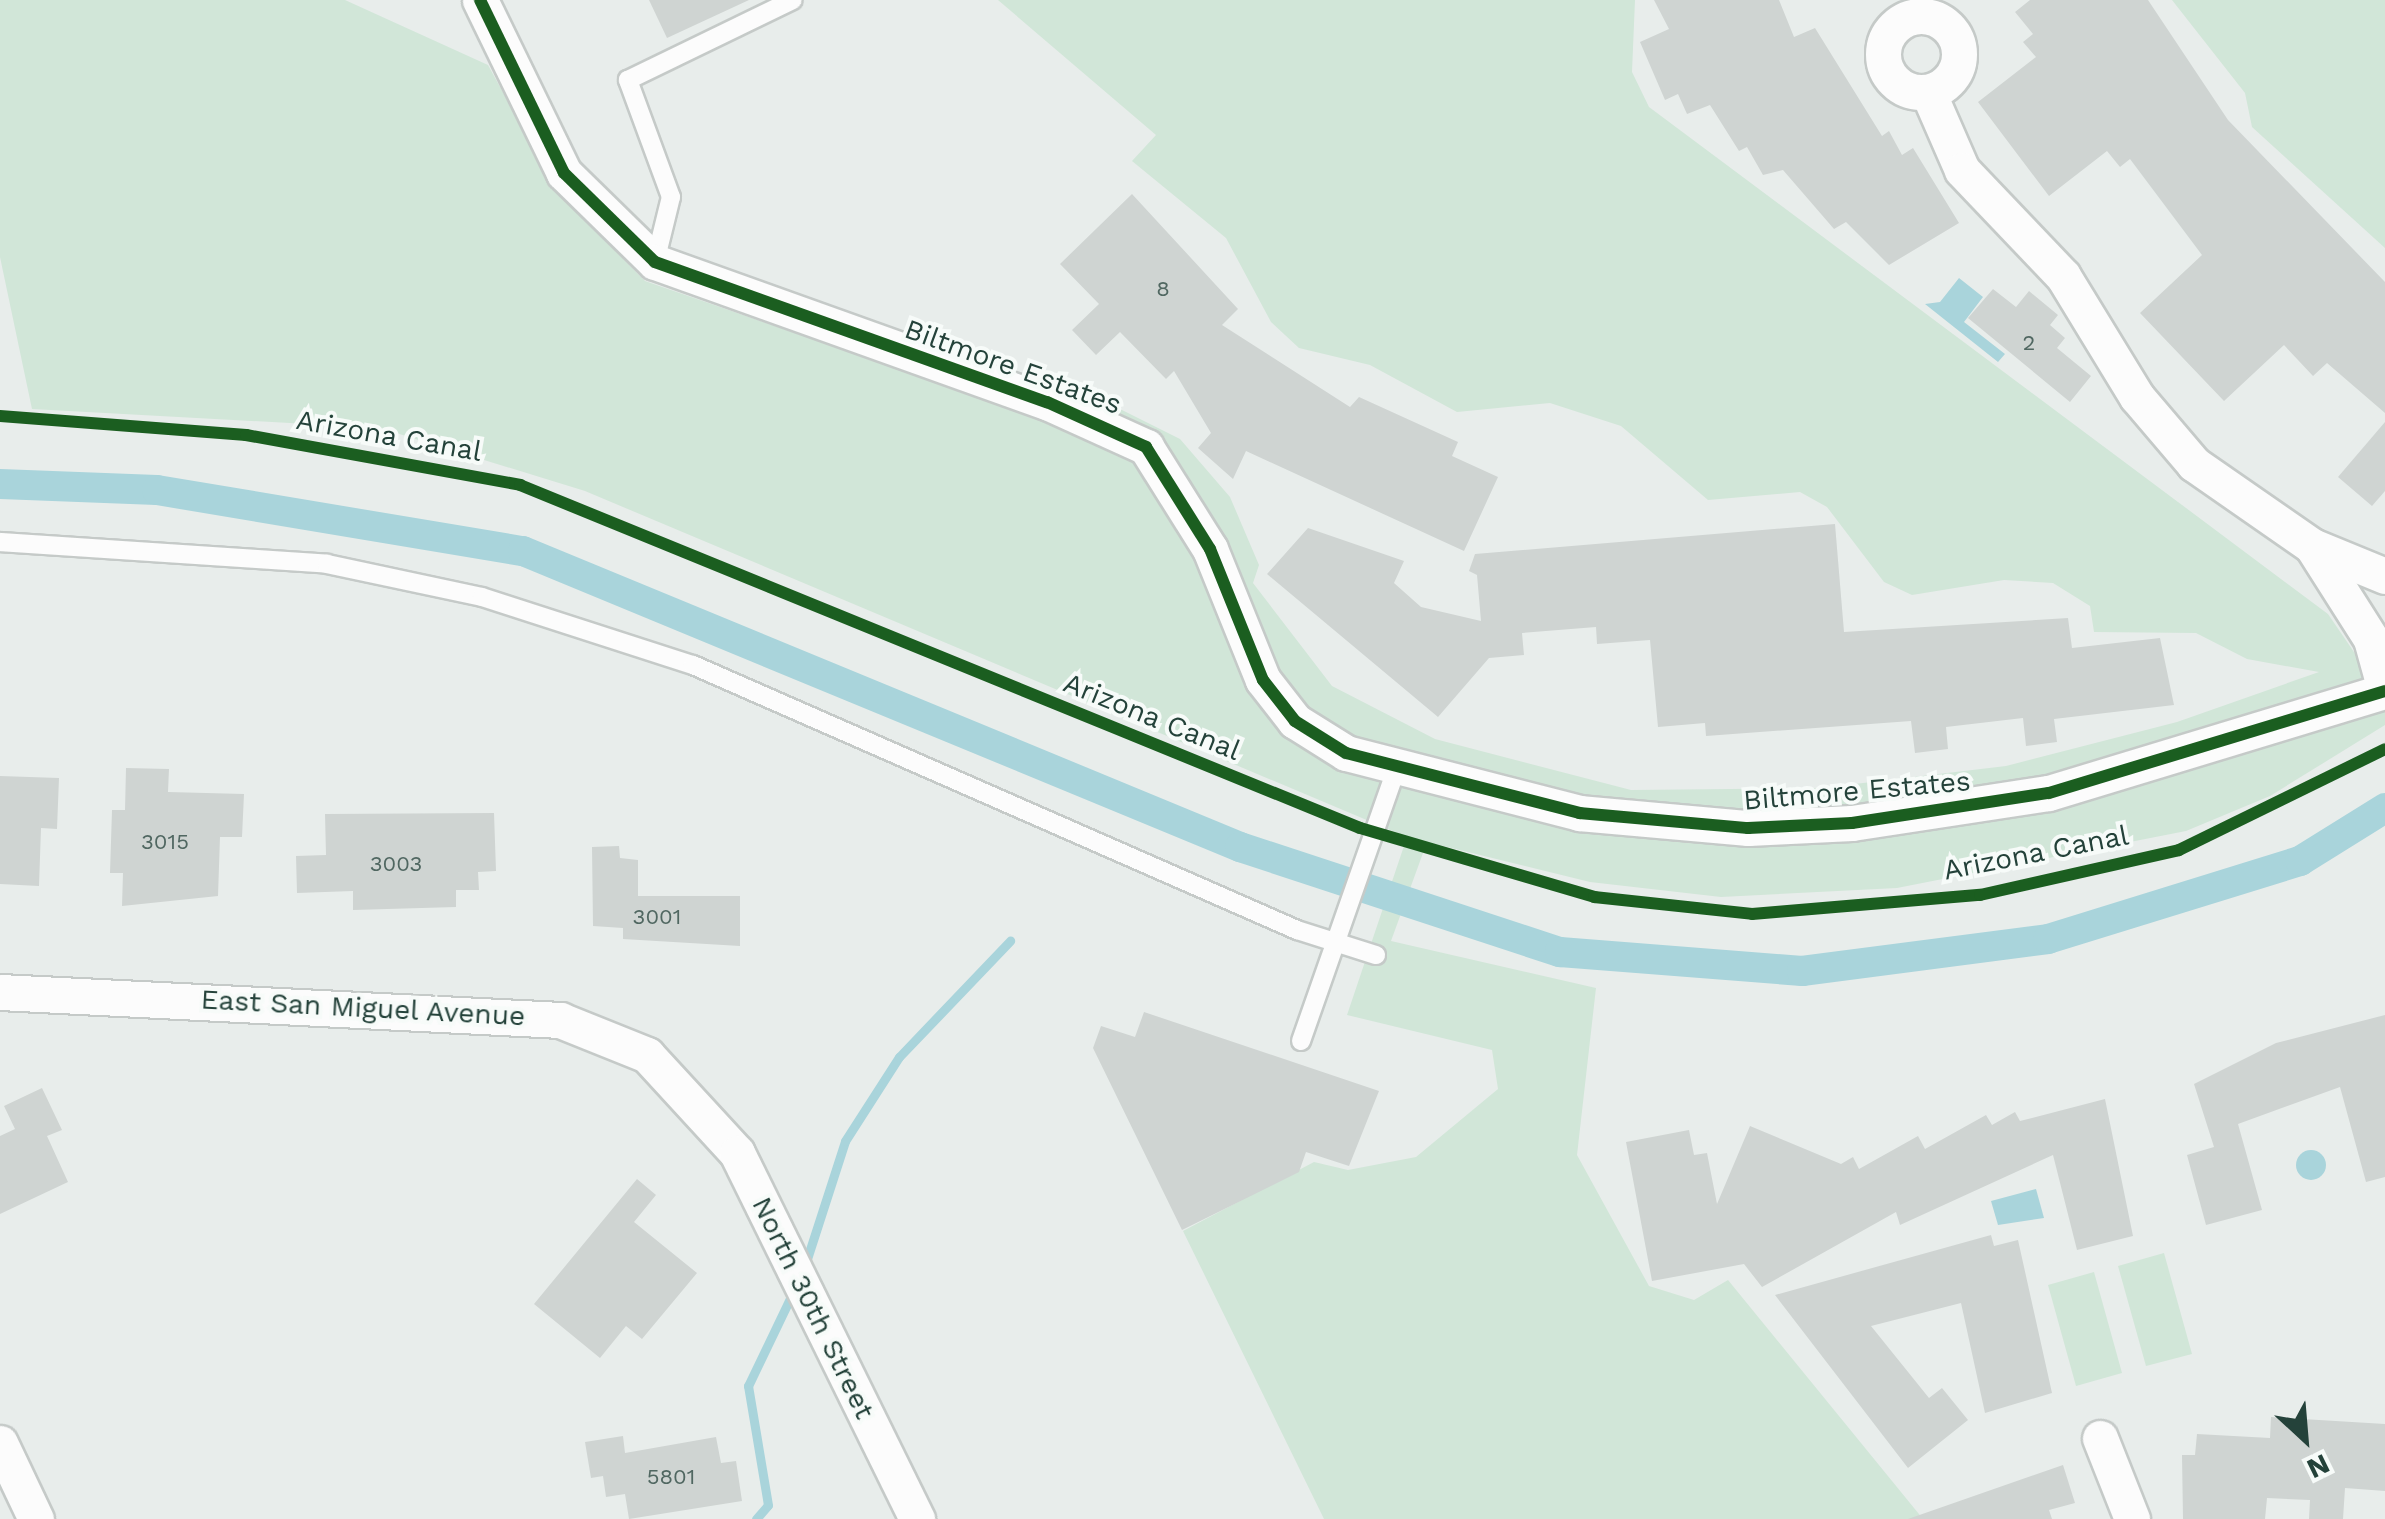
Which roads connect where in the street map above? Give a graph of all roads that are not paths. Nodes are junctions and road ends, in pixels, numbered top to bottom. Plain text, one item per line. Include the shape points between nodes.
1 (480, 0) edge
2 (792, 0) edge
3 (1928, 92) dead end
4 (655, 262) junction
5 (0, 542) edge
6 (2312, 546) junction
7 (2385, 576) edge
8 (2385, 690) edge
9 (1396, 769) junction
10 (1340, 934) junction
11 (1376, 955) dead end
12 (0, 992) edge
13 (1301, 1042) dead end
14 (701, 1103) joint
15 (2100, 1438) dead end
16 (0, 1443) edge
17 (36, 1519) edge
18 (917, 1519) edge
19 (2132, 1519) edge

1 - 4 street, Biltmore Estates via 564,173
2 - 4 lane via 628,80 671,198
3 - 6 street, Biltmore Estates via 1962,170 2063,276 2162,429 2194,464
4 - 9 street, Biltmore Estates via 1136,439 1182,494 1275,698 1328,744
5 - 10 lane via 327,564 482,598 693,665
6 - 7 street, Biltmore Estates
6 - 8 street, Biltmore Estates via 2371,639
8 - 9 street, Biltmore Estates via 2049,793 1852,823 1628,820
9 - 10 lane
10 - 11 lane
10 - 13 lane
12 - 14 street, East San Miguel Avenue via 560,1020 647,1054
14 - 18 street, North 30th Street via 738,1153
15 - 19 street
16 - 17 street

